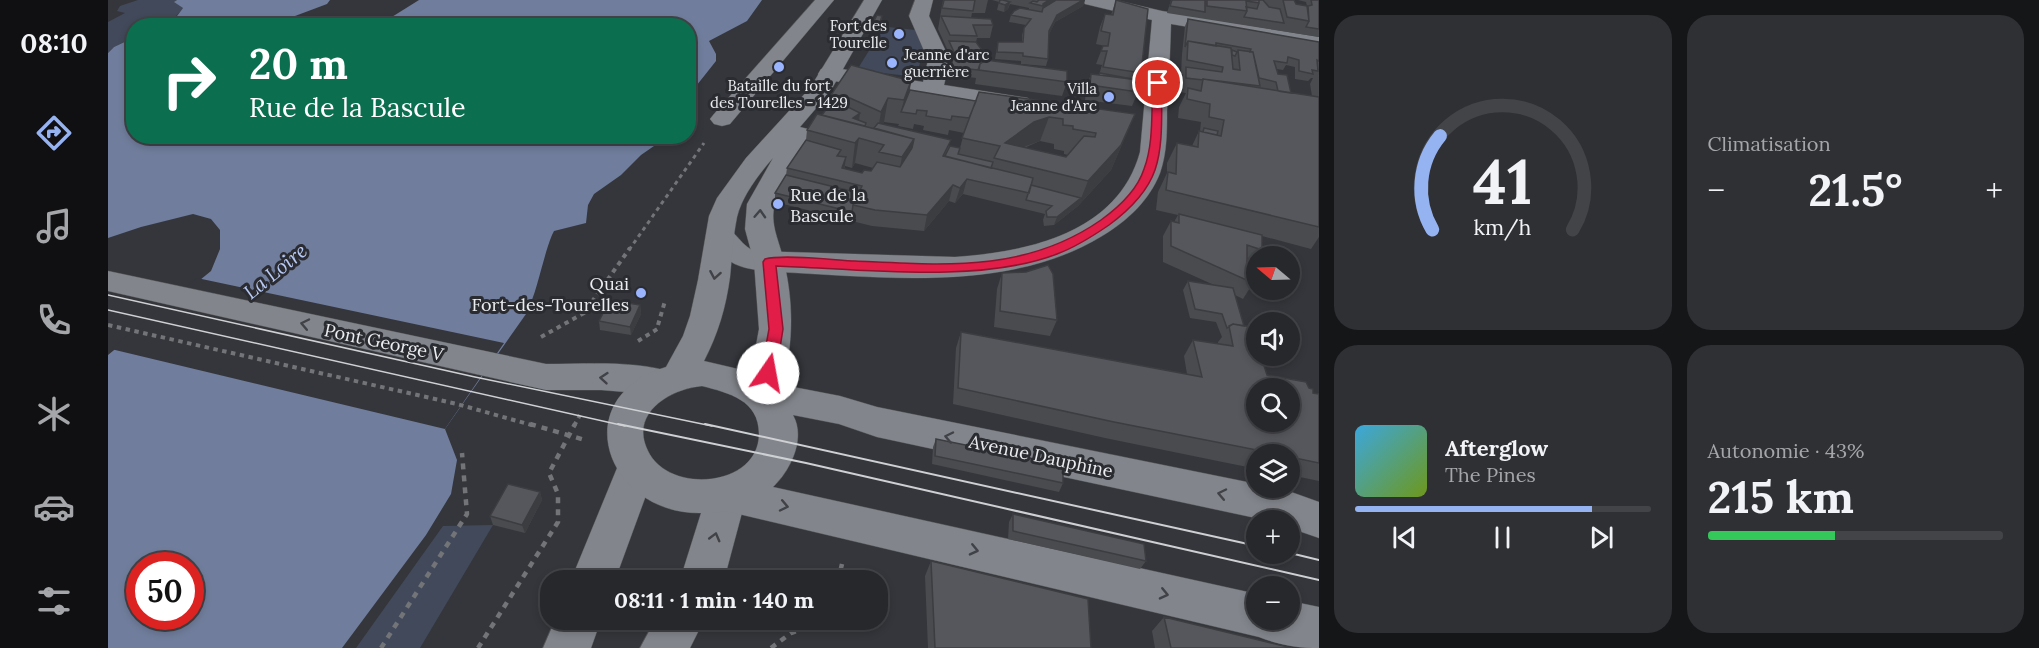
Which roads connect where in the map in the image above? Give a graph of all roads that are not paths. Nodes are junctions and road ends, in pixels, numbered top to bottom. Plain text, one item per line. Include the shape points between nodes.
1 (825, 0) edge
2 (873, 0) edge
3 (924, 0) edge
4 (1092, 0) edge
5 (1148, 9) edge
6 (1319, 43) edge
7 (824, 83) junction
8 (932, 90) junction
9 (1038, 105) edge
10 (722, 119) road end
11 (721, 236) junction
12 (769, 262) junction
13 (108, 281) edge
14 (671, 379) junction
15 (763, 395) junction
16 (631, 459) junction
17 (726, 494) junction
18 (1319, 520) edge
19 (596, 570) edge
20 (705, 570) edge
21 (1246, 613) edge
22 (1300, 626) edge
23 (574, 630) edge
24 (675, 630) edge
25 (1319, 630) edge
26 (567, 648) edge
27 (664, 648) edge

1 - 10 street
2 - 7 street
3 - 8 street via 919,16 939,60
4 - 5 street
5 - 6 street
5 - 12 street via 1144,120 1154,152 1149,171 1126,207 1084,237 1022,260 979,267
7 - 8 street
7 - 11 street via 755,163 731,198 723,216
12 -> 7 street via 759,229 760,204
8 - 9 street
11 - 12 street via 740,256
11 -> 14 street via 700,336
12 - 15 street via 776,329
14 -> 13 street, Pont George V via 546,377
14 - 15 street via 702,373 725,375
14 - 16 street via 650,390 631,410 625,426
15 - 17 street via 777,416 778,448 764,473
18 -> 15 street, Avenue Dauphine via 1280,506
16 - 17 street via 653,483 675,494
16 - 19 street
20 -> 17 street
17 -> 21 street
22 - 25 street
23 - 26 street
24 - 27 street

